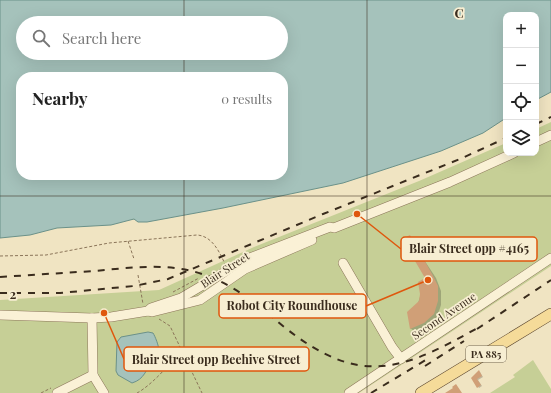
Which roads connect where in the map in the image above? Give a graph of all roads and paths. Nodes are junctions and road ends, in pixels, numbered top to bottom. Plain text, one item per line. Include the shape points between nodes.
1 (551, 135) edge
2 (539, 141) edge
3 (507, 156) edge
4 (334, 228) junction
5 (128, 241) junction
6 (0, 256) edge
7 (551, 258) edge
8 (134, 259) dead end
9 (343, 263) dead end
10 (229, 269) junction
11 (138, 275) dead end
12 (192, 282) dead end
13 (168, 295) dead end
14 (146, 306) junction
15 (551, 314) edge
16 (0, 315) edge
17 (92, 318) junction
18 (158, 318) dead end
19 (180, 346) junction
20 (401, 359) junction
21 (93, 374) junction
22 (57, 393) edge
23 (104, 393) edge
24 (137, 393) edge
25 (202, 393) edge
26 (349, 393) edge
27 (422, 393) edge

1 - 2 street
3 - 4 street, Blair Street via 450,182
4 - 10 street, Blair Street via 330,227 248,259
4 - 14 street, Blair Street via 332,232 245,269 200,300 152,312
5 - 6 path via 109,242 46,255
5 - 8 path
5 - 10 path via 205,235
7 - 20 street, Second Avenue
9 - 20 street
10 - 14 street, Blair Street via 181,298 151,308
11 - 14 path
12 - 13 path
14 - 17 street, Blair Street via 111,317
15 - 27 main road, PA 885
16 - 17 street, Blair Street
17 - 21 street
18 - 19 path via 170,326
19 - 24 path via 173,360 152,383
19 - 25 path
20 - 26 street, Second Avenue
21 - 22 street
21 - 23 street

